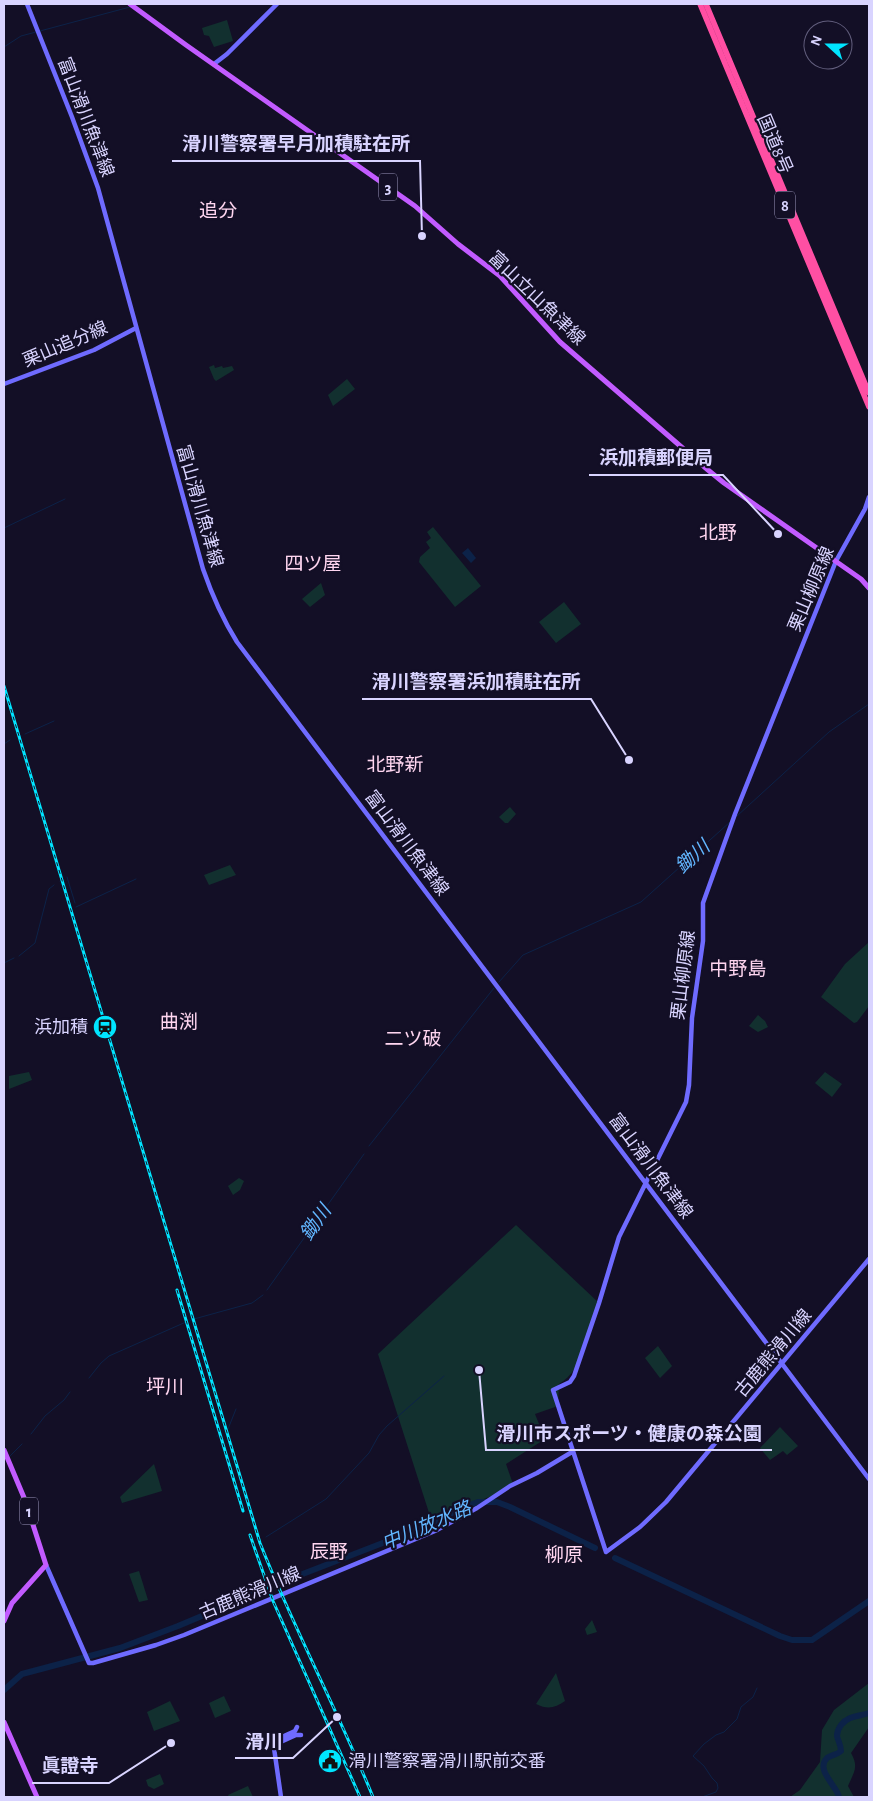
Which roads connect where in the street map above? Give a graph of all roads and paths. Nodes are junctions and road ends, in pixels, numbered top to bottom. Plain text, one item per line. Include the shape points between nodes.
1 (27, 4) edge
2 (130, 4) edge
3 (277, 4) edge
4 (700, 4) edge
5 (706, 4) edge
6 (214, 64) junction
7 (136, 328) junction
8 (4, 384) edge
9 (869, 393) edge
10 (869, 407) edge
11 (869, 497) edge
12 (836, 561) junction
13 (869, 588) edge
14 (646, 1184) junction
15 (869, 1259) edge
16 (782, 1363) junction
17 (4, 1450) edge
18 (572, 1452) junction
19 (869, 1479) edge
20 (46, 1565) junction
21 (4, 1621) edge
22 (4, 1722) edge
23 (298, 1728) dead end
24 (302, 1735) dead end
25 (274, 1743) junction
26 (37, 1797) edge
27 (281, 1797) edge

1 - 7 main road, 富山滑川魚津線 via 98,188
2 - 6 main road, 富山立山魚津線 / 3
3 - 6 main road
4 - 10 highway, 国道8号 / 8
5 - 9 highway, 国道8号 / 8
6 - 12 main road, 富山立山魚津線 / 3 via 416,207 500,276 560,342 708,470
7 - 8 main road, 栗山追分線 via 94,350
7 - 14 main road, 富山滑川魚津線 via 203,569 218,609 237,642
11 - 12 main road, 栗山柳原線
12 - 13 main road, 富山立山魚津線 / 3
12 - 14 main road, 栗山柳原線 via 703,902 703,941 690,1040 689,1093
14 - 16 main road, 富山滑川魚津線
14 - 18 main road, 栗山柳原線 via 618,1237 574,1376 570,1382 553,1390
15 - 16 main road, 古鹿熊滑川線
16 - 18 main road, 古鹿熊滑川線 via 666,1502 640,1527 606,1552
16 - 19 main road, 富山滑川魚津線
17 - 20 main road, 1 via 26,1500
18 - 20 main road, 古鹿熊滑川線 via 435,1531 156,1645 89,1663
20 - 21 main road via 12,1603
22 - 26 main road
23 - 25 main road
24 - 25 main road
25 - 27 main road

